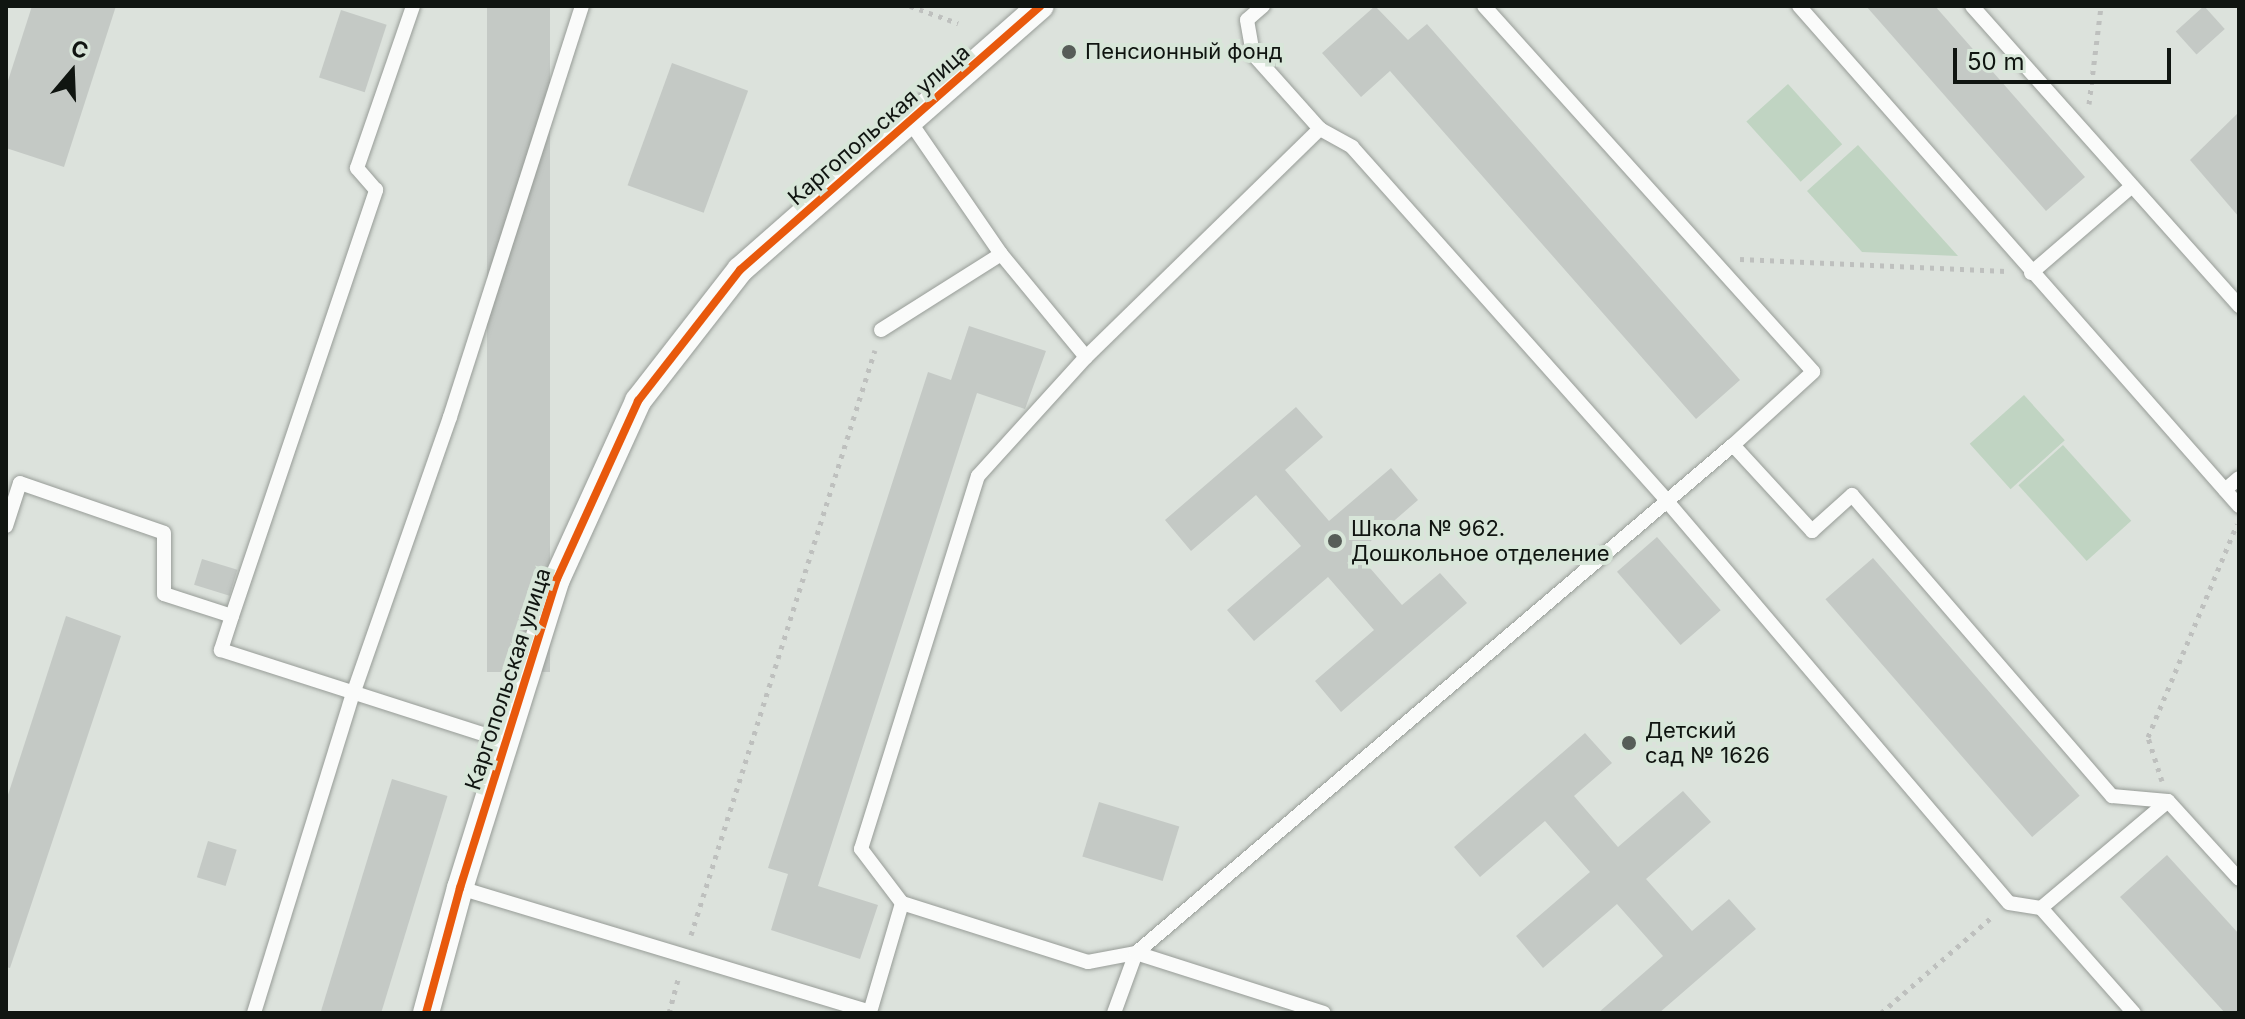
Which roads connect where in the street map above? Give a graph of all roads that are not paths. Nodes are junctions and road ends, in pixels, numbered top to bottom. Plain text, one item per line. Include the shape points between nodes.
1 (413, 6) edge
2 (582, 6) edge
3 (1040, 6) edge
4 (1263, 6) edge
5 (1484, 6) edge
6 (1799, 6) edge
7 (1972, 6) edge
8 (911, 123) junction
9 (1320, 129) junction
10 (2132, 186) junction
11 (1001, 254) junction
12 (2031, 273) junction
13 (2239, 306) edge
14 (881, 330) road end
15 (1086, 357) junction
16 (1733, 445) junction
17 (2239, 478) edge
18 (13, 481) edge
19 (2225, 490) junction
20 (1666, 500) junction
21 (2239, 506) edge
22 (6, 526) edge
23 (232, 616) junction
24 (353, 694) junction
25 (508, 742) junction
26 (2168, 801) junction
27 (2239, 879) edge
28 (460, 888) junction
29 (902, 903) junction
30 (2041, 908) junction
31 (1136, 953) junction
32 (254, 1013) edge
33 (426, 1013) edge
34 (1114, 1013) edge
35 (1324, 1013) edge
36 (2134, 1013) edge

1 - 23 lane via 357,168 376,190
2 - 24 lane via 450,417
3 - 8 street, Каргопольская улица
4 - 9 lane via 1247,20 1253,54
5 - 16 lane via 1813,372
6 - 12 lane
7 - 10 lane
8 - 11 lane
8 - 25 street, Каргопольская улица via 740,270 638,401 557,579
9 - 15 lane
9 - 20 lane via 1352,147
10 - 12 lane
10 - 13 lane
11 - 14 lane
11 - 15 lane
12 - 19 lane
15 - 29 lane via 978,476 861,849
16 - 20 lane
16 - 26 lane via 1812,531 1852,495 2112,796
17 - 19 lane
18 - 22 lane
18 - 23 lane via 164,533 164,594
19 - 21 lane
20 - 30 lane via 2009,903
20 - 31 lane
23 - 24 lane via 221,650
24 - 25 lane
24 - 32 lane
25 - 28 street, Каргопольская улица
26 - 27 lane
26 - 30 lane
28 - 29 lane via 870,1012
28 - 33 street, Каргопольская улица
29 - 31 lane via 1088,962
30 - 36 lane
31 - 34 lane
31 - 35 lane

